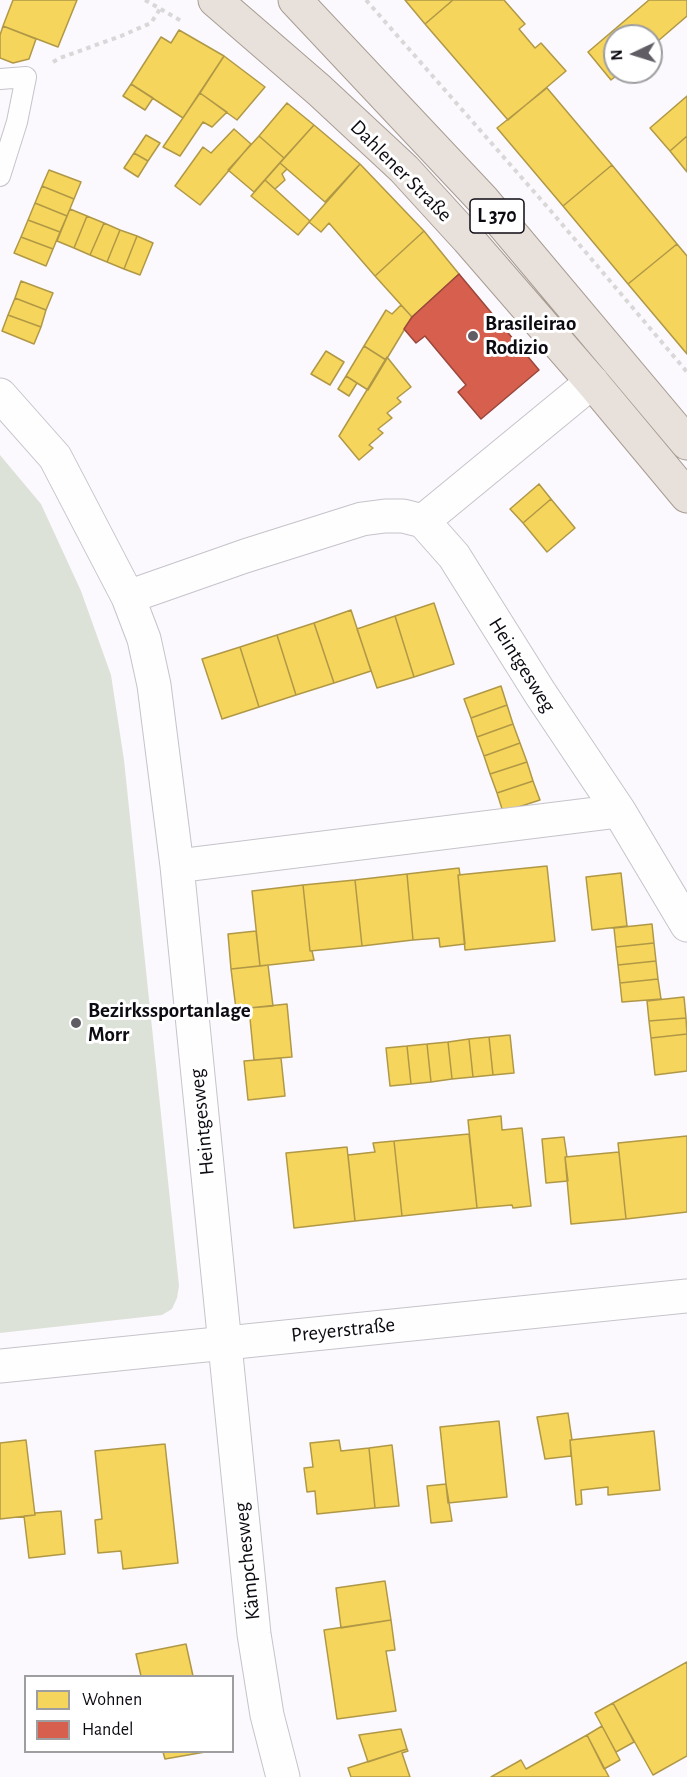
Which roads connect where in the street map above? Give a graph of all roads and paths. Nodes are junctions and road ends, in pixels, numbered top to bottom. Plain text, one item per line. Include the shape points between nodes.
1 (215, 0) edge
2 (295, 0) edge
3 (366, 0) edge
4 (160, 9) dead end
5 (26, 77) junction
6 (0, 79) edge
7 (0, 176) edge
8 (687, 372) edge
9 (592, 382) junction
10 (0, 395) edge
11 (687, 443) edge
12 (687, 496) edge
13 (423, 521) junction
14 (128, 597) junction
15 (619, 811) junction
16 (177, 866) junction
17 (687, 925) edge
18 (687, 1296) edge
19 (224, 1342) junction
20 (0, 1366) edge
21 (283, 1777) edge

1 - 9 main road, Dahlener Straße / L 370 via 404,169
2 - 11 main road, Dahlener Straße / L 370 via 483,200
3 - 8 path
4 - 5 path via 151,23 60,58
5 - 6 lane
5 - 7 lane
9 - 12 main road, Dahlener Straße / L 370
9 - 13 street
10 - 14 street, Heintgesweg via 55,457
13 - 14 street via 403,516 362,519
13 - 15 street, Heintgesweg via 454,556
14 - 16 street, Heintgesweg via 144,639 154,685
15 - 16 street
15 - 17 street, Heintgesweg
16 - 19 street, Heintgesweg
18 - 19 street, Preyerstraße
19 - 20 street, Preyerstraße
19 - 21 street, Kämpchesweg via 254,1634 267,1716

